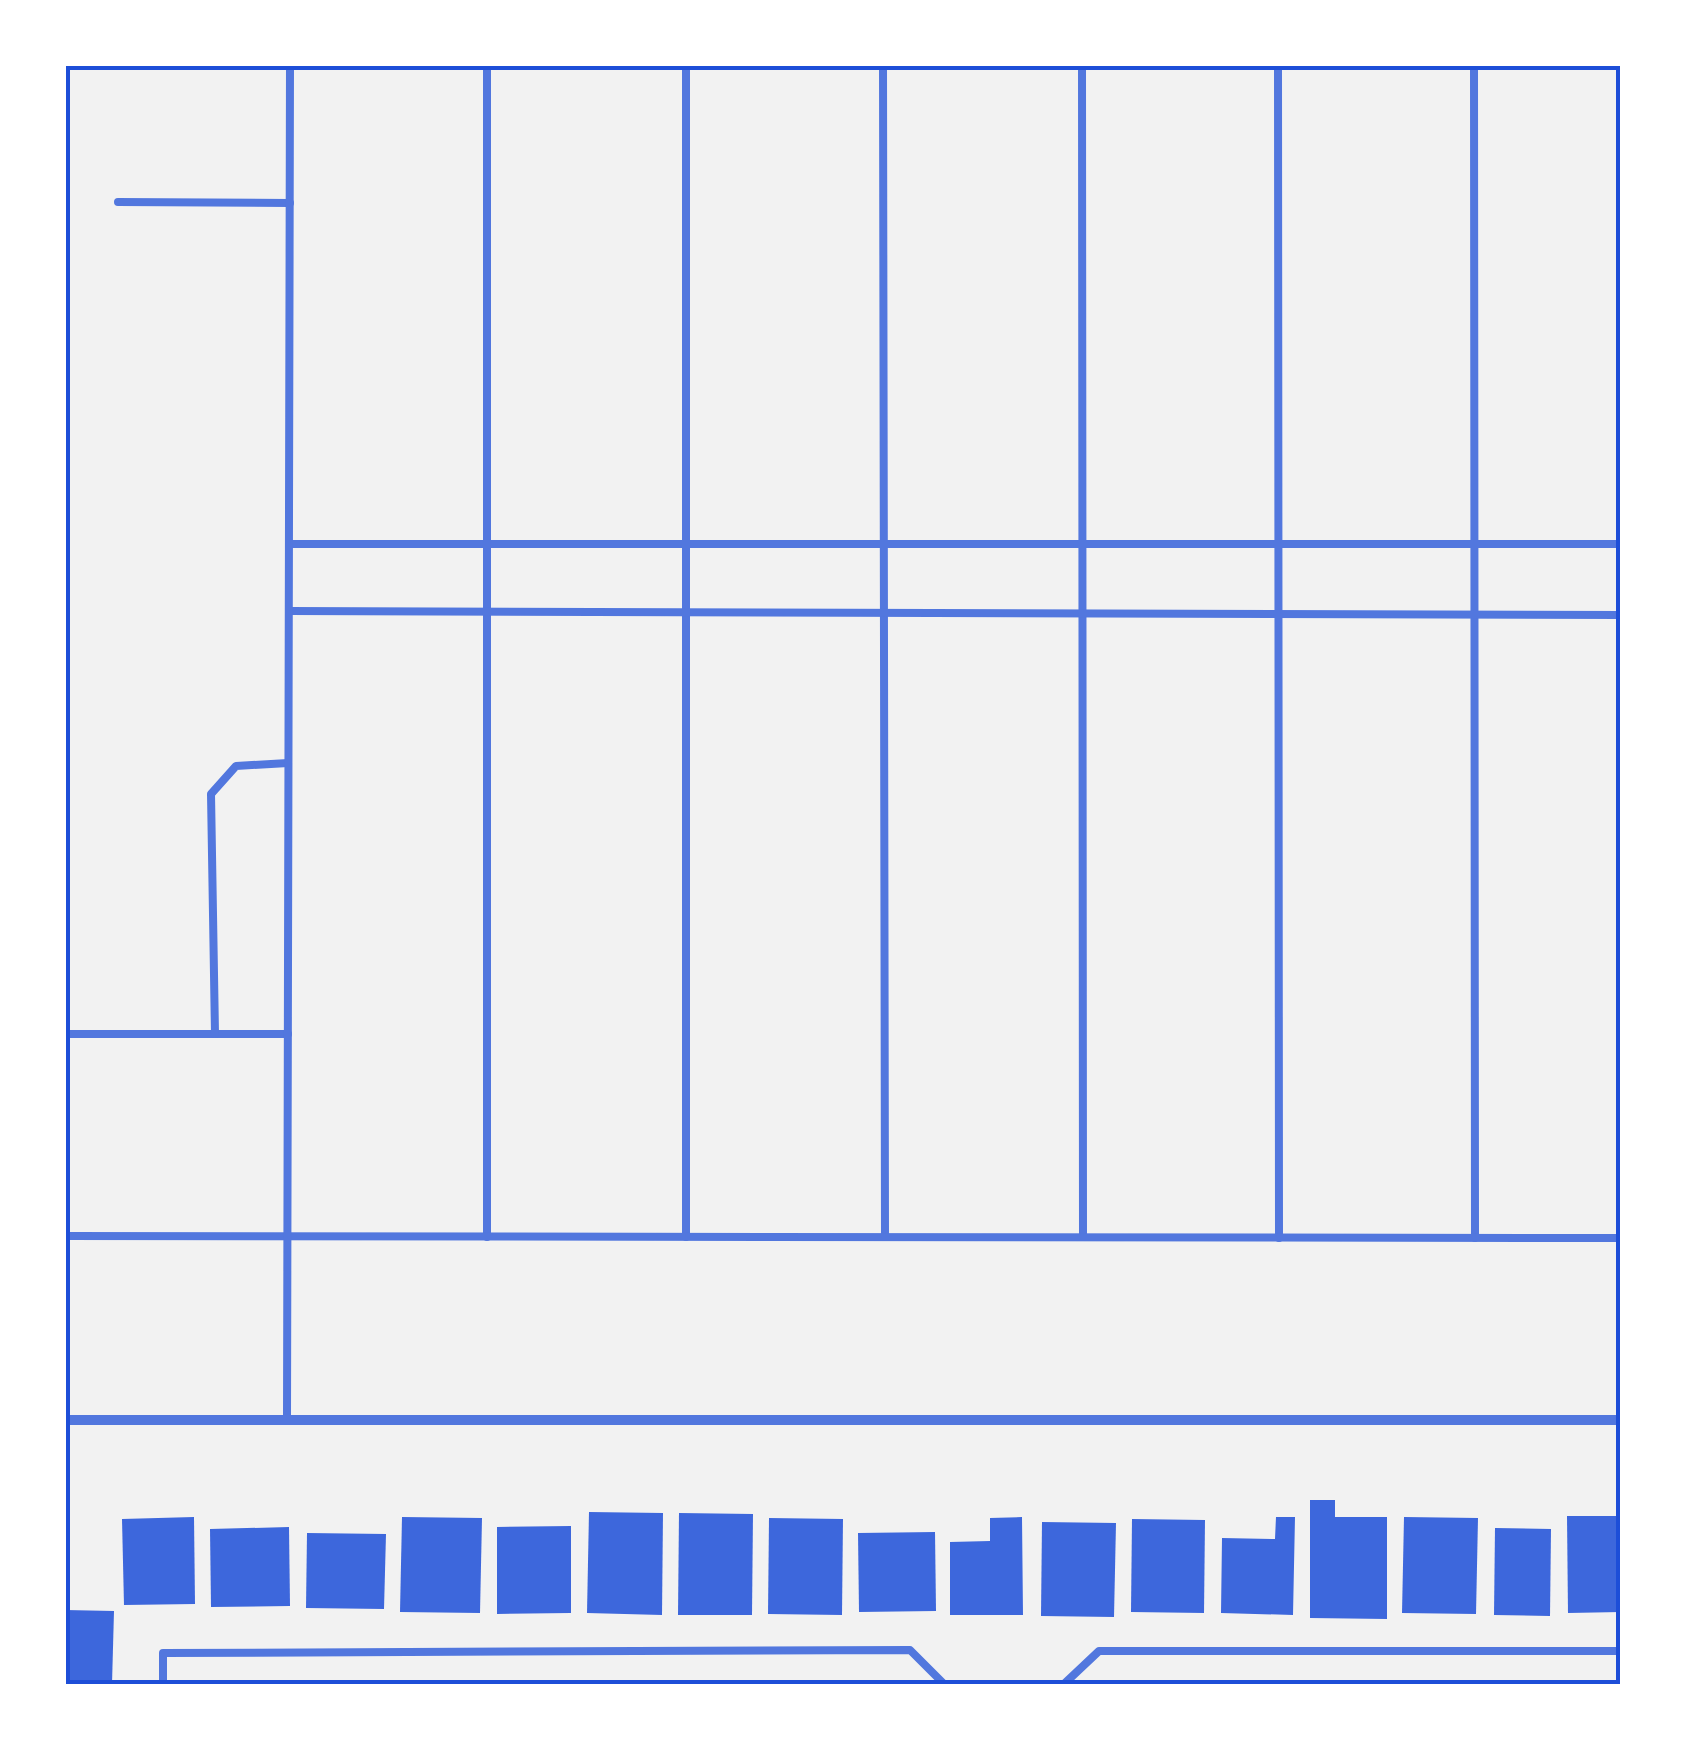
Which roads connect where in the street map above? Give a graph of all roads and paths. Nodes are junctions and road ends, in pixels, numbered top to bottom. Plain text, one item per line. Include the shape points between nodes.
1 (290, 65) edge
2 (487, 65) edge
3 (686, 65) edge
4 (882, 65) edge
5 (1082, 65) edge
6 (1278, 65) edge
7 (1474, 65) edge
8 (118, 202) dead end
9 (290, 203) junction
10 (288, 544) junction
11 (487, 544) junction
12 (686, 544) junction
13 (883, 544) junction
14 (1082, 544) junction
15 (1278, 544) junction
16 (1474, 544) junction
17 (1621, 544) edge
18 (288, 611) junction
19 (488, 612) junction
20 (686, 612) junction
21 (884, 613) junction
22 (1083, 614) junction
23 (1278, 614) junction
24 (1474, 614) junction
25 (1621, 614) edge
26 (288, 763) junction
27 (65, 1034) edge
28 (216, 1034) junction
29 (288, 1034) junction
30 (65, 1236) edge
31 (287, 1236) junction
32 (488, 1237) junction
33 (686, 1237) junction
34 (885, 1237) junction
35 (1083, 1237) junction
36 (1279, 1238) junction
37 (1475, 1238) junction
38 (1621, 1238) edge
39 (65, 1420) edge
40 (286, 1420) junction
41 (1621, 1420) edge
42 (1621, 1652) edge
43 (163, 1684) edge
44 (944, 1684) edge
45 (1064, 1684) edge

1 - 9 lane
2 - 11 lane
3 - 12 lane
4 - 13 lane
5 - 14 lane
6 - 15 lane
7 - 16 lane
8 - 9 lane
9 - 10 lane
10 - 11 lane
10 - 18 lane
11 - 12 lane
11 - 19 lane
12 - 13 lane
12 - 20 lane
13 - 14 lane
13 - 21 lane
14 - 15 lane
14 - 22 lane
15 - 16 lane
15 - 23 lane
16 - 17 lane
16 - 24 lane
18 - 19 lane
18 - 26 lane
19 - 20 lane
19 - 32 lane
20 - 21 lane
20 - 33 lane
21 - 22 lane
21 - 34 lane
22 - 23 lane
22 - 35 lane
23 - 24 lane
23 - 36 lane
24 - 25 lane
24 - 37 lane
26 - 28 lane via 236,766 211,794
26 - 29 lane
27 - 28 lane
28 - 29 lane
29 - 31 lane
30 - 31 lane
31 - 32 lane
31 - 40 lane
32 - 33 lane
33 - 34 lane
34 - 35 lane
35 - 36 lane
36 - 37 lane
37 - 38 lane
39 - 40 street
40 - 41 street
42 - 45 lane via 1100,1651
43 - 44 lane via 163,1653 910,1650

